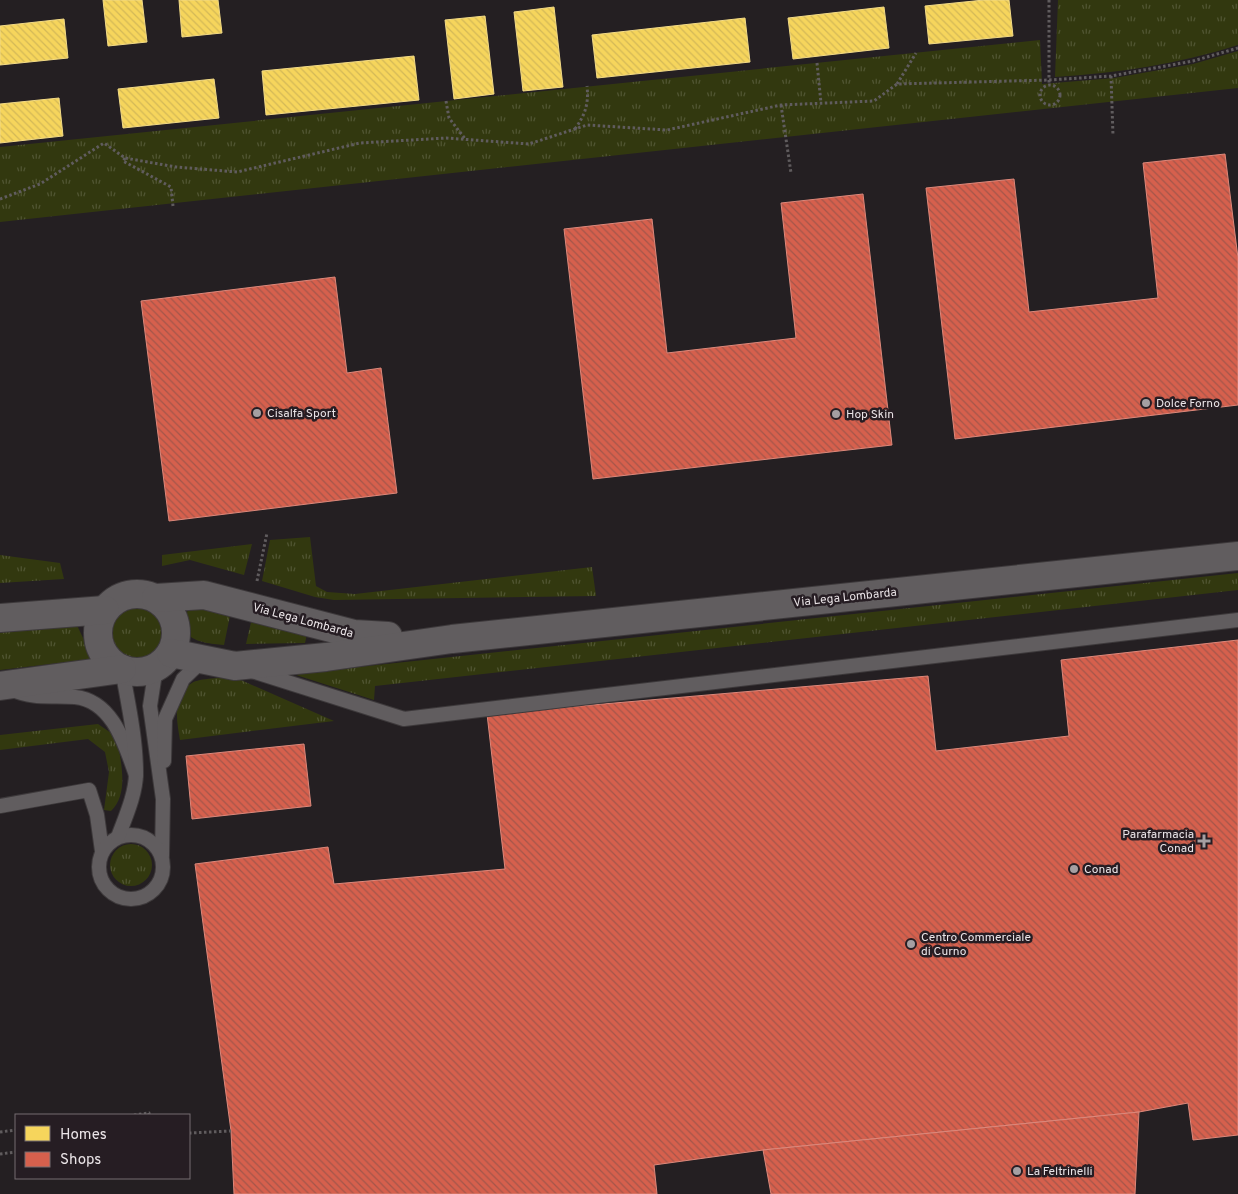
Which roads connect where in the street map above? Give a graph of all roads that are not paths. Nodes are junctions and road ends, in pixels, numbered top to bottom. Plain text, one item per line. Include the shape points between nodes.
1 (1238, 556) edge
2 (156, 598) junction
3 (105, 610) junction
4 (0, 618) edge
5 (1238, 620) edge
6 (452, 639) junction
7 (163, 660) junction
8 (203, 660) junction
9 (235, 666) junction
10 (122, 669) junction
11 (2, 686) edge
12 (136, 775) junction
13 (163, 799) junction
14 (0, 806) edge
15 (118, 837) junction
16 (102, 851) junction
17 (162, 856) junction

1 - 6 street, Via Lega Lombarda
2 - 3 street, Via Lega Lombarda via 134,594 123,596
2 - 6 street, Via Lega Lombarda via 204,595 354,634
2 - 7 street via 166,606 176,629 176,642
3 - 4 street
3 - 10 street via 98,632 99,643 104,654
5 - 9 lane via 404,719
6 - 9 street, Via Lega Lombarda
7 - 8 street, Via Lega Lombarda
7 - 10 street, Via Lega Lombarda via 145,671
7 - 13 lane via 150,706
8 - 9 street, Via Lega Lombarda
8 - 13 lane via 183,679 166,719
10 - 11 street, Via Lega Lombarda
10 - 12 lane via 131,717
11 - 12 lane via 30,697 77,698 106,710 125,744
12 - 15 lane
13 - 17 lane
14 - 16 lane via 88,790 97,815
15 - 16 lane
15 - 17 lane via 135,835 152,842
16 - 17 lane via 98,872 108,890 124,899 141,898 155,888 163,873

